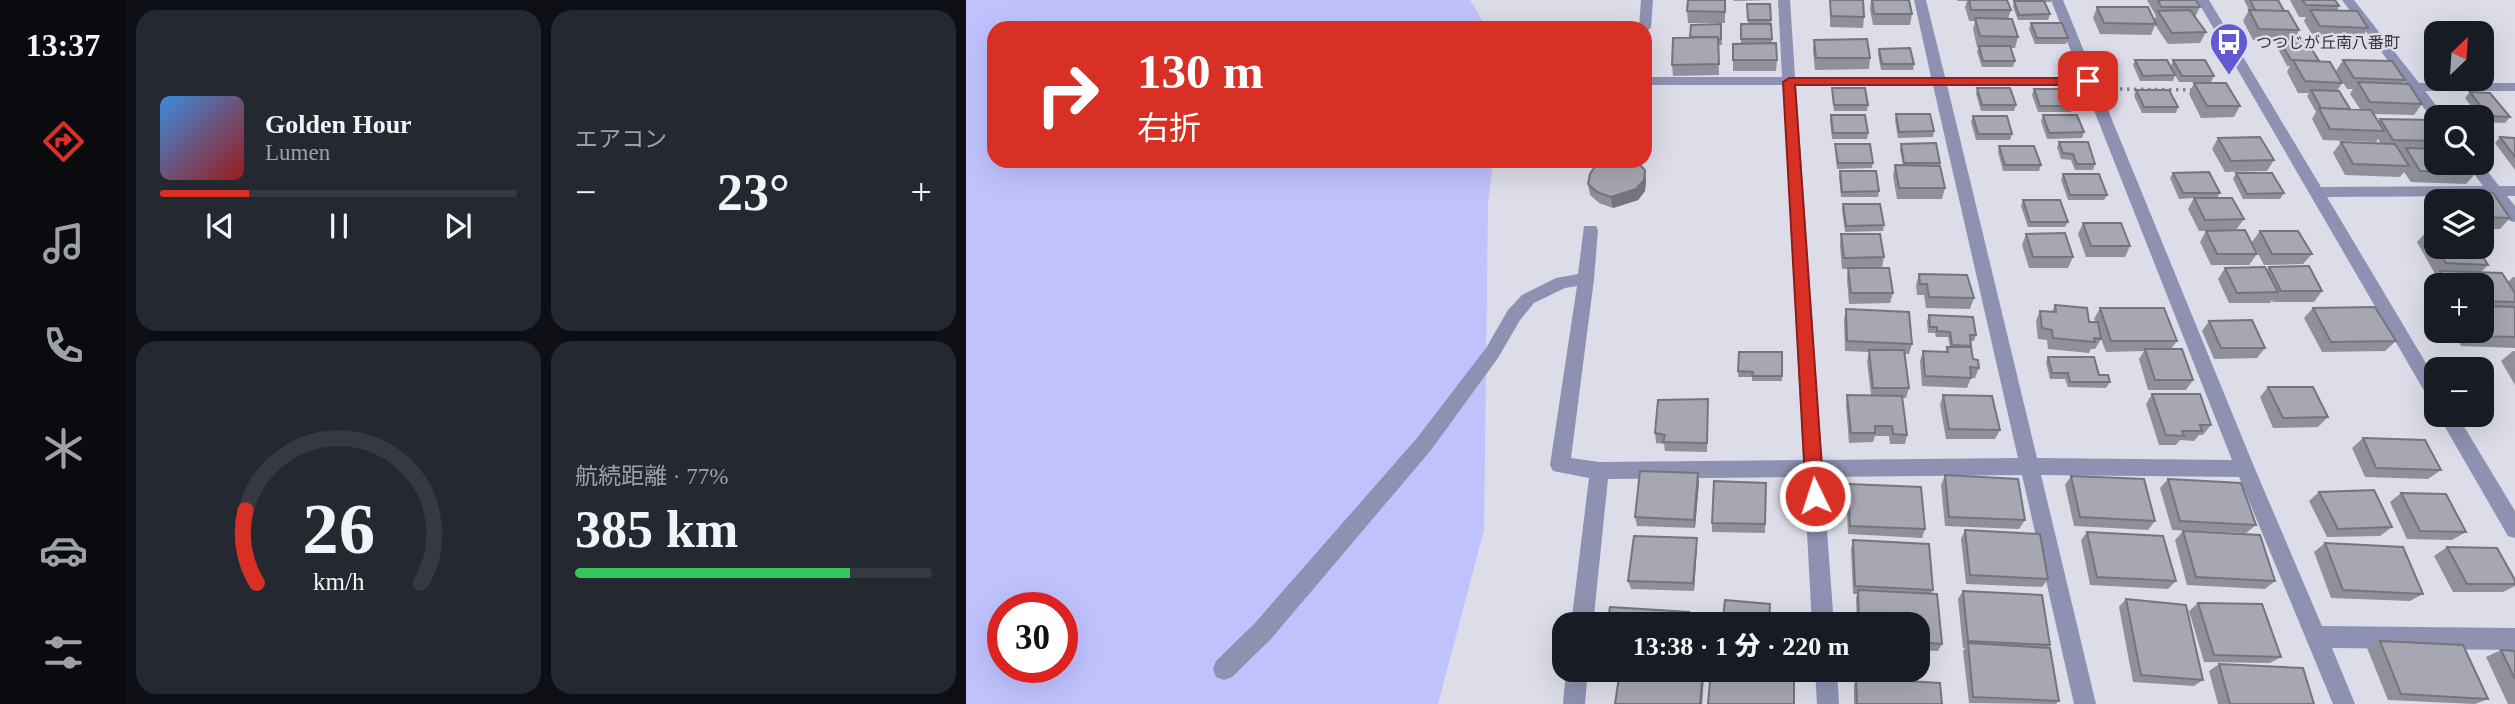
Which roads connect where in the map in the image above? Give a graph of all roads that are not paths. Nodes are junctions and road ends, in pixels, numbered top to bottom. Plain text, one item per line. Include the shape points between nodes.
1 (1647, 0) edge
2 (1784, 0) edge
3 (1920, 0) edge
4 (2057, 0) edge
5 (2203, 0) edge
6 (2348, 0) edge
7 (1646, 21) edge
8 (1652, 81) edge
9 (1789, 82) junction
10 (1938, 82) junction
11 (2090, 85) junction
12 (2415, 87) junction
13 (2515, 87) edge
14 (2429, 105) edge
15 (2424, 191) edge
16 (2494, 191) joint
17 (2515, 191) edge
18 (2315, 192) junction
19 (2515, 217) edge
20 (1590, 230) dead end
21 (1586, 279) junction
22 (2424, 376) edge
23 (2454, 427) edge
24 (2030, 466) junction
25 (2245, 469) junction
26 (1813, 470) junction
27 (1599, 471) junction
28 (2515, 529) edge
29 (1583, 612) edge
30 (1822, 612) edge
31 (2316, 637) junction
32 (2515, 639) edge
33 (1224, 669) dead end
34 (1576, 682) edge
35 (1827, 682) edge
36 (1574, 704) edge
37 (1828, 704) edge
38 (2085, 704) edge
39 (2344, 704) edge

1 - 7 street
2 - 9 street
3 - 10 street
4 - 11 street
5 - 18 street
6 - 12 street
8 - 9 street
9 - 10 street
9 - 26 street
10 - 11 street
10 - 24 street
11 - 25 street
12 - 13 street
12 - 14 street
15 - 18 street
16 - 17 street
16 - 19 street
18 - 22 street
20 - 21 street
21 - 27 street via 1560,465
21 - 33 street via 1562,282 1528,299 1424,444 1264,631
23 - 28 street
24 - 25 street
24 - 26 street
24 - 38 street
25 - 31 street
26 - 27 street
26 - 30 street
27 - 29 street
31 - 32 street
31 - 39 street
34 - 36 street
35 - 37 street

